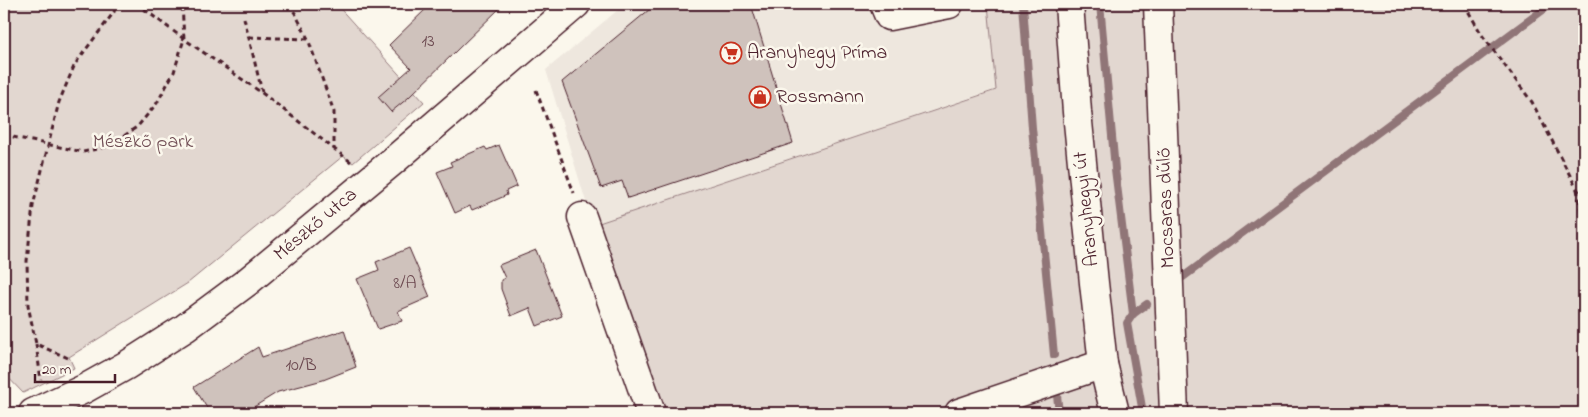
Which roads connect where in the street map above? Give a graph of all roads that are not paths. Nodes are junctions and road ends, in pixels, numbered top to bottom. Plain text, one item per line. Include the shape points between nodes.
1 (576, 4) edge
2 (884, 4) edge
3 (949, 4) edge
4 (1069, 4) edge
5 (1158, 4) edge
6 (582, 217) road end
7 (1103, 364) junction
8 (38, 411) edge
9 (651, 413) edge
10 (959, 413) edge
11 (1115, 413) edge
12 (1174, 413) edge

1 - 8 street, Mészkő utca via 247,282 185,328 127,365
2 - 3 street via 889,16
4 - 7 street, Aranyhegyi út
5 - 12 street, Mocsaras dűlő
6 - 9 street
7 - 10 street
7 - 11 street, Aranyhegyi út

